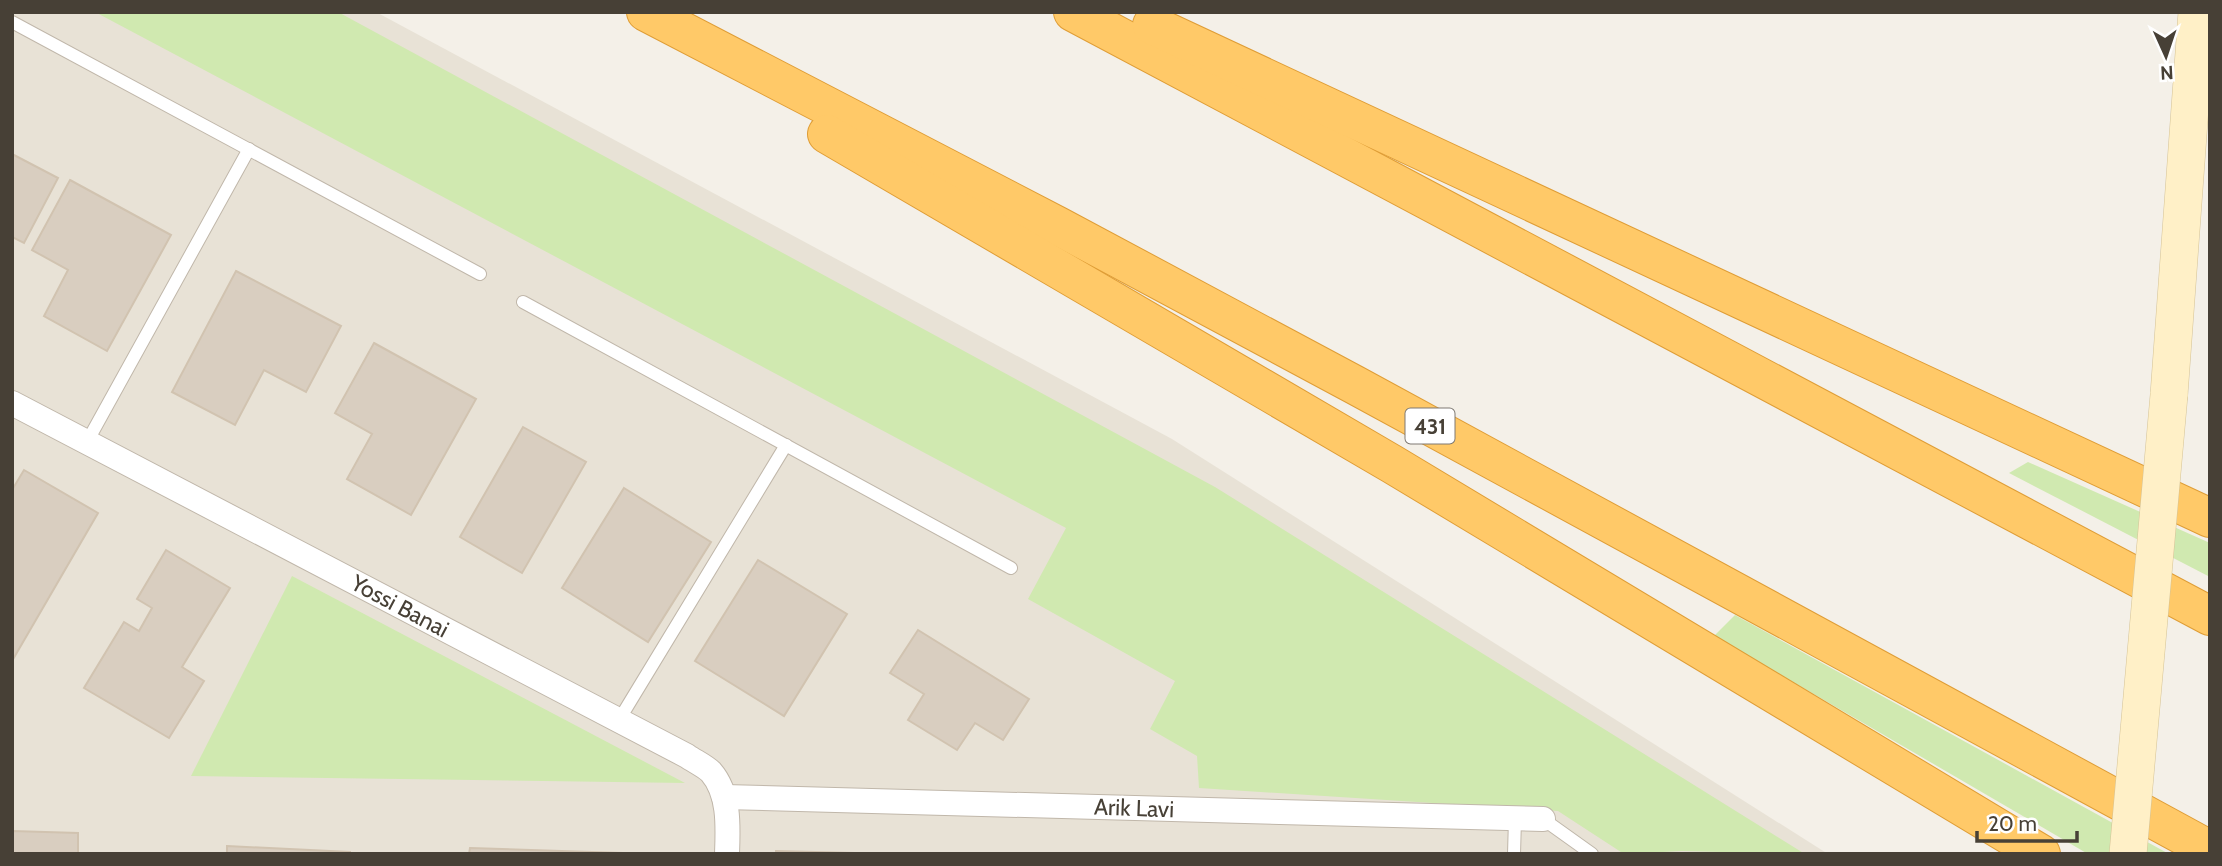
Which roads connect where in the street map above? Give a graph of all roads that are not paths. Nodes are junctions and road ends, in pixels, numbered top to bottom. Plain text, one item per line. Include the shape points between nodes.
1 (620, 12) edge
2 (646, 12) edge
3 (1073, 12) edge
4 (1124, 12) edge
5 (2197, 12) edge
6 (12, 22) edge
7 (249, 149) junction
8 (480, 274) dead end
9 (523, 302) dead end
10 (12, 403) edge
11 (87, 442) junction
12 (786, 445) junction
13 (2210, 518) edge
14 (1011, 568) dead end
15 (2210, 616) edge
16 (619, 720) junction
17 (724, 797) junction
18 (1515, 819) junction
19 (1543, 820) joint
20 (2210, 850) edge
21 (727, 854) edge
22 (1514, 854) edge
23 (1592, 854) edge
24 (2041, 854) edge
25 (2128, 854) edge

1 - 24 highway via 1380,457
2 - 20 highway, 431 via 1332,372
3 - 15 highway
4 - 13 highway
5 - 25 main road, bridge
6 - 7 lane
7 - 8 lane
7 - 11 lane
9 - 12 lane
10 - 11 street, Yossi Banai
11 - 16 street, Yossi Banai
12 - 14 lane
12 - 16 lane
16 - 17 street, Yossi Banai via 711,772
17 - 18 street, Arik Lavi
17 - 21 street, Yossi Banai
18 - 19 street, Arik Lavi
18 - 22 lane
19 - 23 lane

